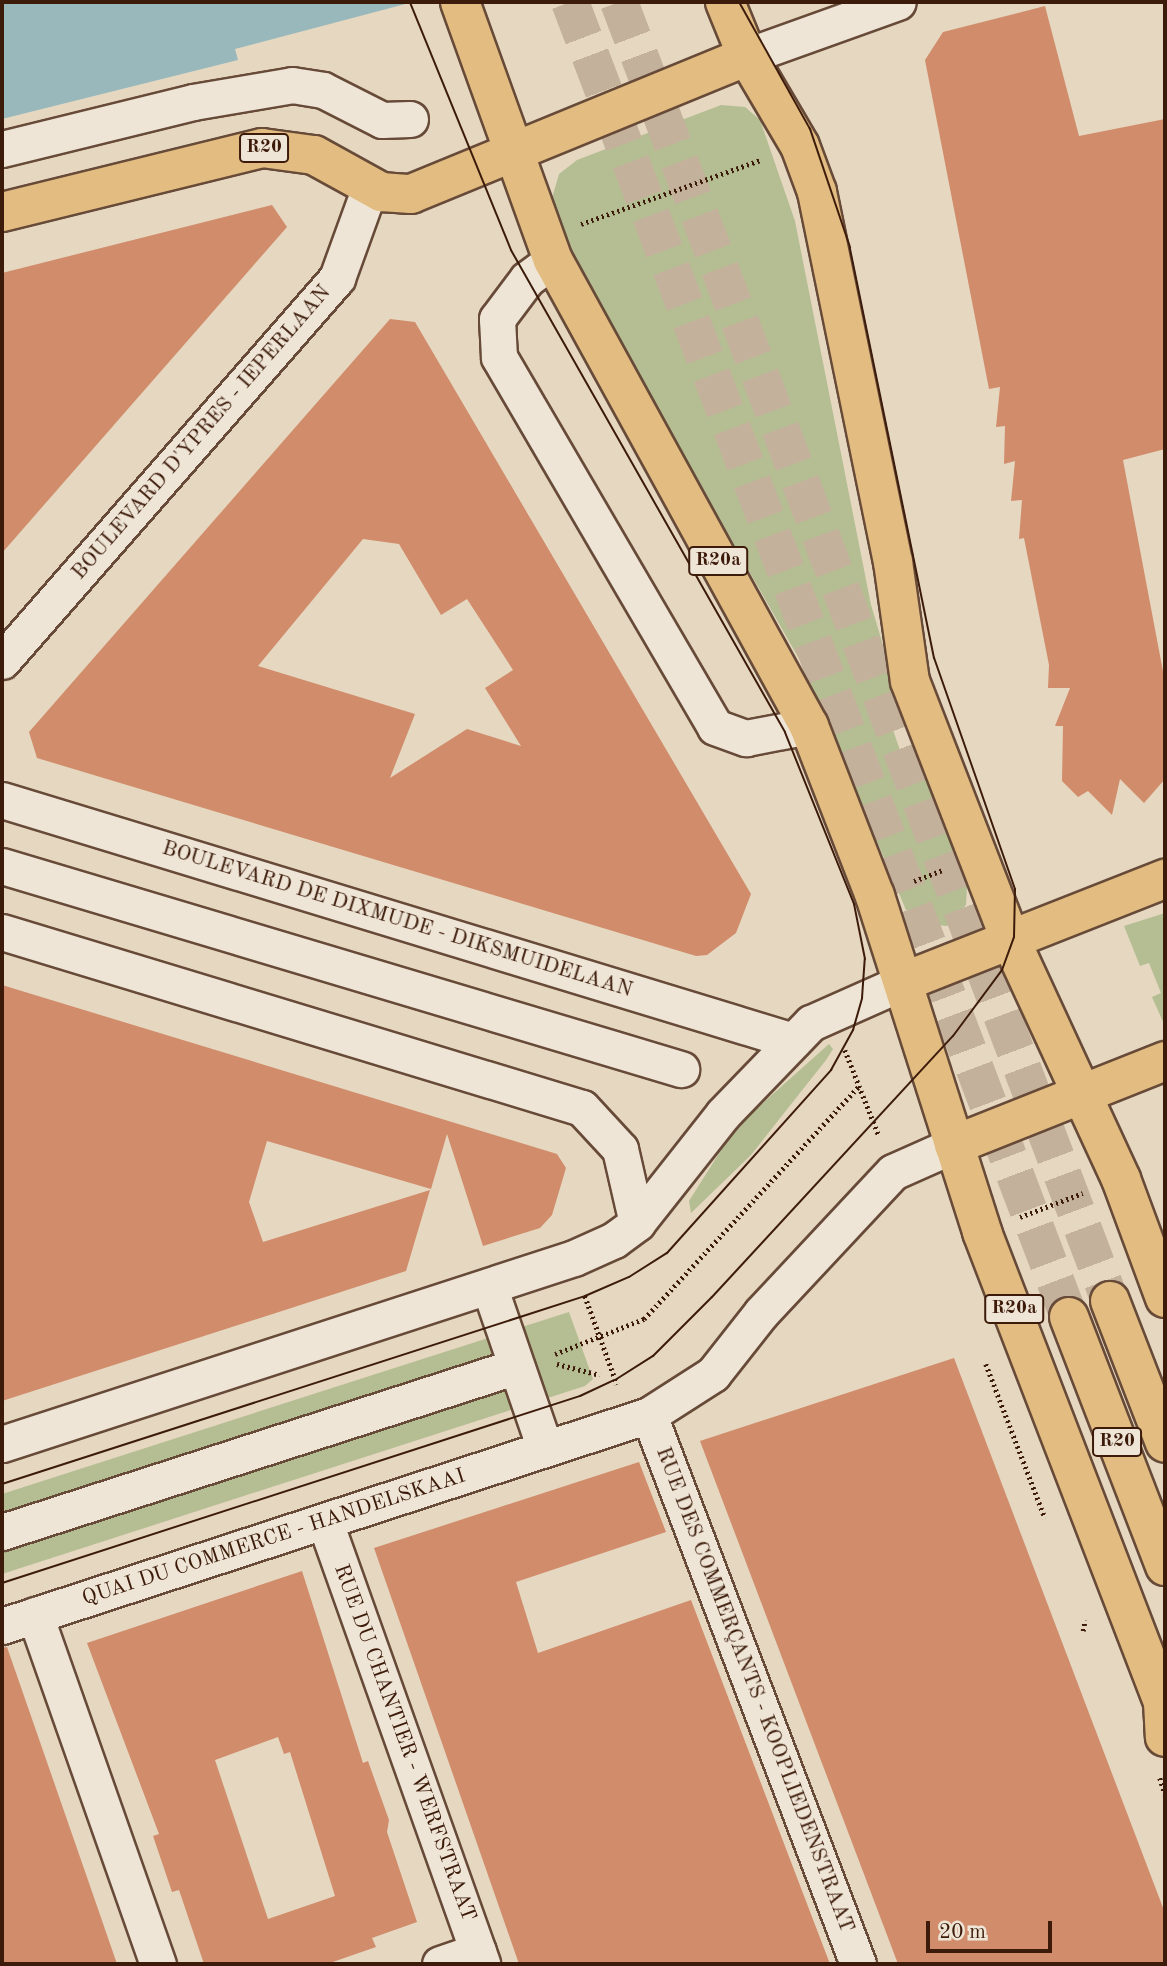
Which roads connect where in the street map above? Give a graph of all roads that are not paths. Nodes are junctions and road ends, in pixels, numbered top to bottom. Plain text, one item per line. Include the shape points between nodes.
1 (460, 2) edge
2 (725, 2) edge
3 (898, 2) edge
4 (747, 56) junction
5 (410, 119) dead end
6 (513, 148) junction
7 (2, 149) edge
8 (370, 187) junction
9 (2, 212) edge
10 (549, 249) junction
11 (2, 661) edge
12 (809, 726) junction
13 (2, 800) edge
14 (2, 866) edge
15 (1165, 879) edge
16 (2, 932) edge
17 (1011, 941) junction
18 (903, 982) junction
19 (793, 1041) junction
20 (1165, 1060) edge
21 (681, 1069) dead end
22 (1083, 1093) junction
23 (954, 1145) junction
24 (637, 1223) junction
25 (489, 1286) junction
26 (1165, 1298) edge
27 (1110, 1301) tunnel mouth
28 (1069, 1317) tunnel mouth
29 (508, 1369) dead end
30 (649, 1415) junction
31 (1165, 1443) edge
32 (2, 1444) edge
33 (545, 1450) junction
34 (325, 1522) junction
35 (2, 1532) edge
36 (1165, 1566) edge
37 (35, 1615) junction
38 (2, 1626) edge
39 (1165, 1715) edge
40 (480, 1958) edge
41 (158, 1964) edge
42 (440, 1964) edge
43 (858, 1964) edge

1 - 6 main road, R20a
2 - 4 main road
3 - 4 street
4 - 6 main road
4 - 17 main road via 800,146 832,252 893,562 910,681
5 - 7 street via 382,120 301,85 197,116
6 - 8 main road, R20 via 411,194
6 - 10 main road, R20a
8 - 9 main road, R20 via 321,158 262,148
8 - 11 street, BOULEVARD D'YPRES - IEPERLAAN via 337,278
10 - 12 main road, R20a
10 - 12 street via 497,320 499,357 715,727 746,738
12 - 18 main road, R20a
13 - 19 street, BOULEVARD DE DIXMUDE - DIKSMUIDELAAN
14 - 21 street
15 - 17 main road
16 - 24 street via 582,1108 620,1149
17 - 18 main road
17 - 22 main road
18 - 19 street via 830,1011
18 - 23 main road
19 - 24 street via 723,1115
20 - 22 main road
22 - 23 main road
22 - 26 main road
23 - 30 street, QUAI DU COMMERCE - HANDELSKAAI via 893,1172 761,1313 713,1374
23 - 39 main road, R20a via 982,1232
24 - 25 street via 574,1258
25 - 32 street
25 - 33 street
27 - 31 main road, R20
28 - 36 main road, R20
29 - 35 street
30 - 33 street, QUAI DU COMMERCE - HANDELSKAAI
30 - 43 street, RUE DES COMMERÇANTS - KOOPLIEDENSTRAAT
33 - 34 street, QUAI DU COMMERCE - HANDELSKAAI
34 - 37 street, QUAI DU COMMERCE - HANDELSKAAI
34 - 40 street, RUE DU CHANTIER - WERFSTRAAT
37 - 38 street, QUAI DU COMMERCE - HANDELSKAAI
37 - 41 street
40 - 42 street

